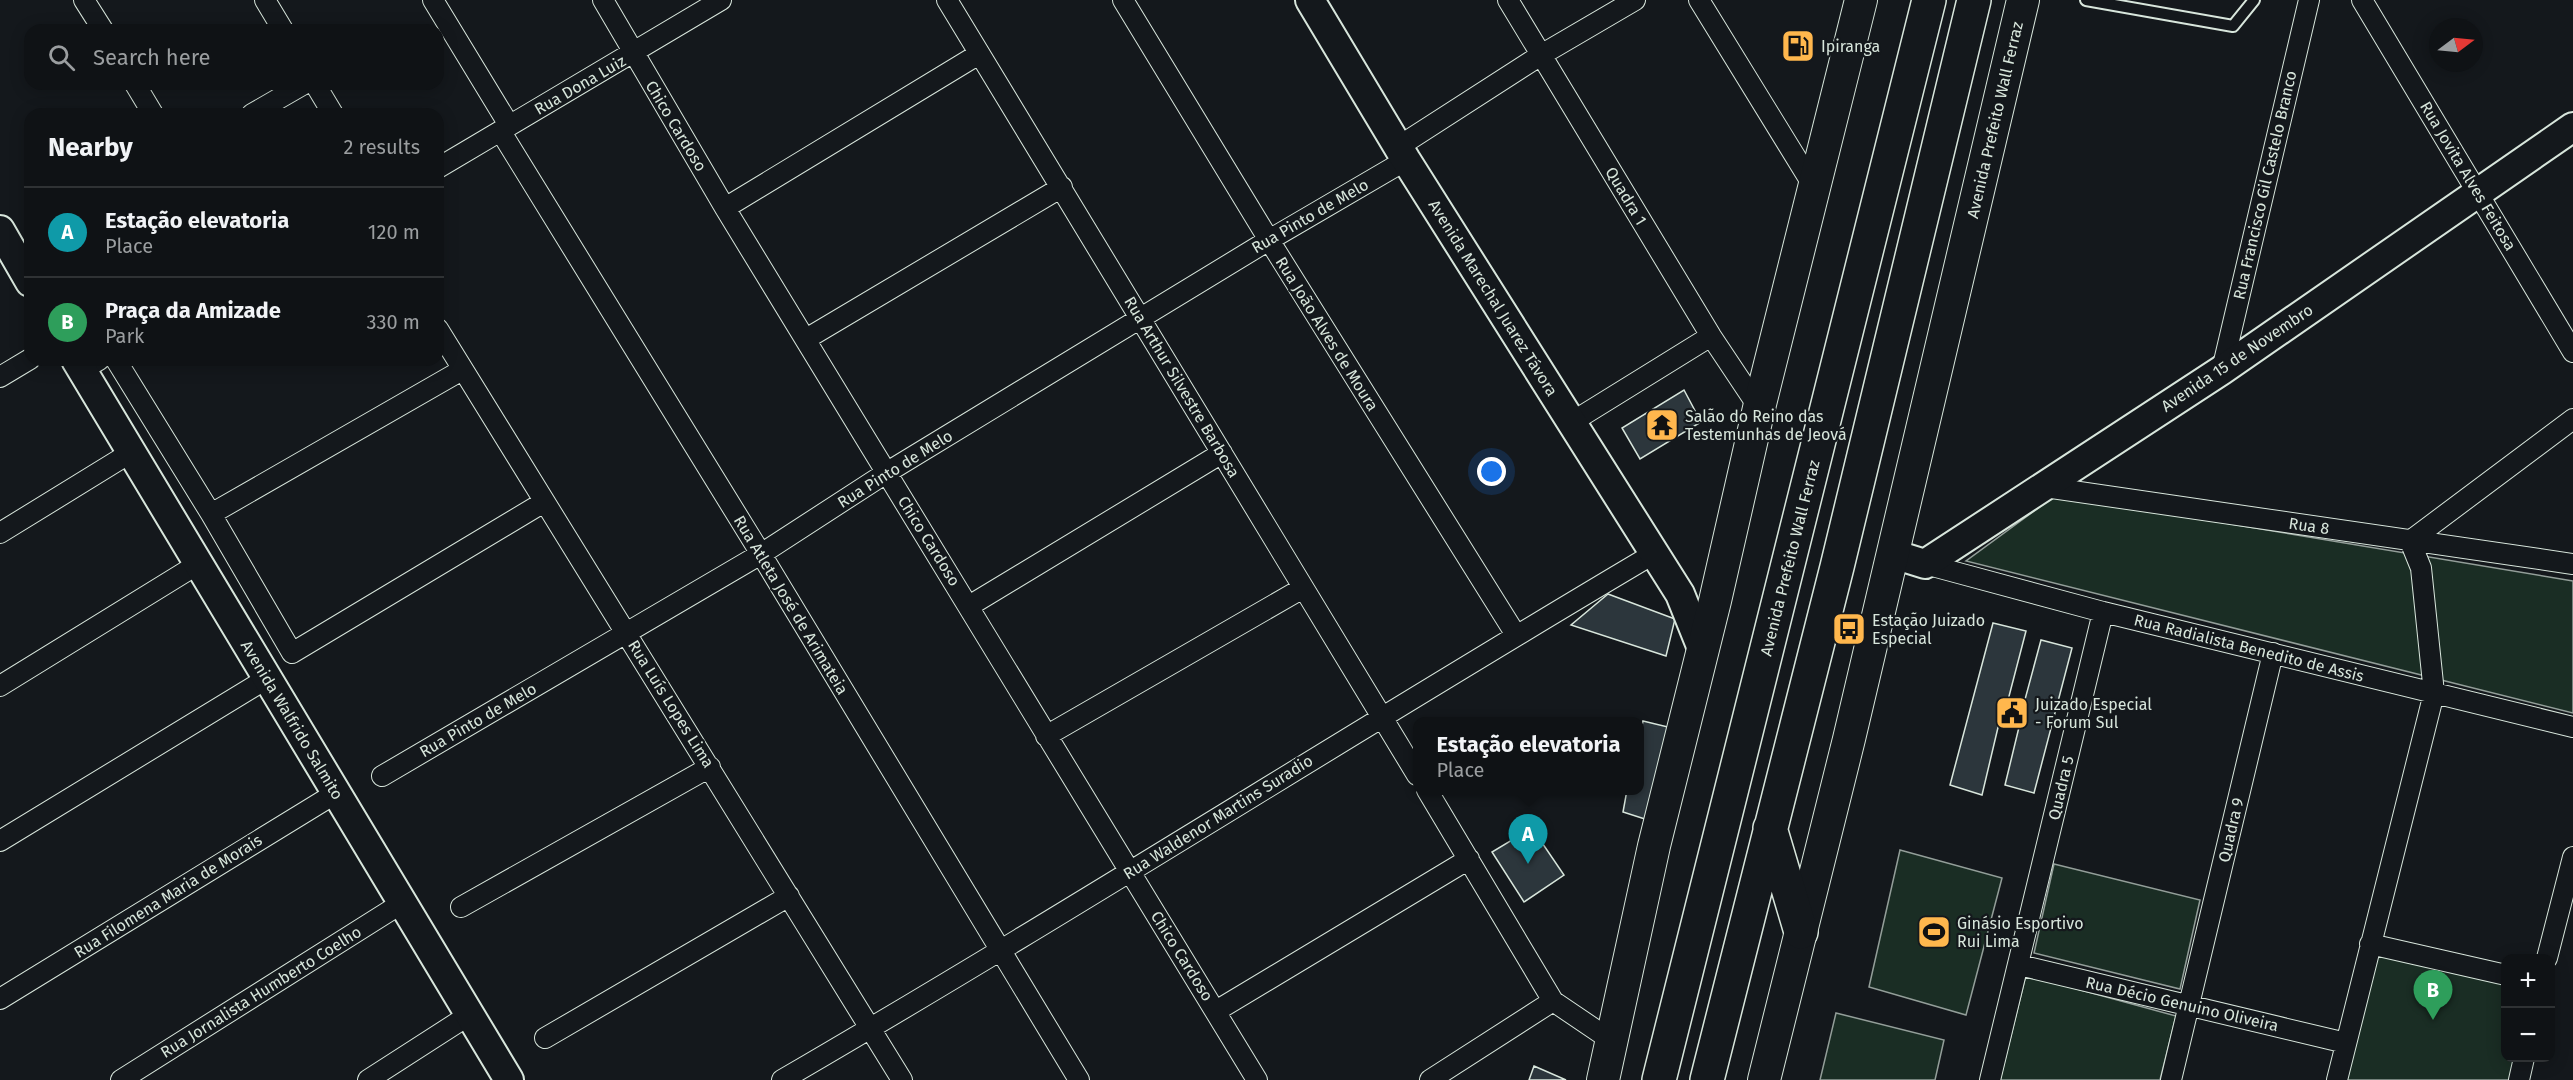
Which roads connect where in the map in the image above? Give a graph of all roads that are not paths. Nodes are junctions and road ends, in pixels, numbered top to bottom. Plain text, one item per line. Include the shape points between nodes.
1 (84, 0) edge
2 (265, 0) edge
3 (433, 0) edge
4 (603, 0) edge
5 (721, 0) edge
6 (947, 0) edge
7 (1123, 0) edge
8 (1310, 0) edge
9 (1508, 0) edge
10 (1635, 0) edge
11 (1699, 0) edge
12 (1861, 0) edge
13 (1929, 0) edge
14 (1974, 0) edge
15 (2023, 0) edge
16 (2086, 0) edge
17 (2254, 0) edge
18 (2309, 0) edge
19 (2362, 0) edge
20 (98, 24) edge
21 (279, 24) edge
22 (634, 54) junction
23 (979, 54) junction
24 (1541, 56) junction
25 (139, 90) edge
26 (294, 90) edge
27 (319, 90) edge
28 (149, 108) edge
29 (262, 108) edge
30 (329, 108) edge
31 (2573, 127) edge
32 (505, 128) junction
33 (1402, 154) junction
34 (444, 164) edge
35 (1062, 187) junction
36 (1814, 187) junction
37 (2479, 193) junction
38 (725, 208) junction
39 (1269, 240) junction
40 (14, 242) edge
41 (24, 267) edge
42 (1140, 319) junction
43 (1711, 336) junction
44 (444, 339) edge
45 (806, 339) junction
46 (2573, 352) edge
47 (24, 363) edge
48 (87, 366) edge
49 (120, 366) edge
50 (462, 370) junction
51 (2222, 370) junction
52 (0, 377) edge
53 (1759, 408) junction
54 (2573, 419) edge
55 (1572, 422) junction
56 (130, 453) junction
57 (1222, 453) junction
58 (886, 473) junction
59 (2045, 487) junction
60 (544, 502) junction
61 (211, 514) junction
62 (0, 533) edge
63 (2410, 541) junction
64 (1654, 553) junction
65 (761, 554) junction
66 (1893, 554) junction
67 (198, 564) junction
68 (1925, 564) junction
69 (2573, 564) edge
70 (1303, 588) junction
71 (1680, 594) junction
72 (1715, 600) junction
73 (969, 606) junction
74 (2103, 612) junction
75 (627, 633) junction
76 (1516, 635) junction
77 (1703, 651) junction
78 (2273, 653) junction
79 (266, 679) junction
80 (0, 686) edge
81 (2434, 693) junction
82 (1381, 716) junction
83 (2573, 727) edge
84 (1046, 736) junction
85 (710, 767) junction
86 (1413, 768) edge
87 (382, 776) dead end
88 (336, 793) junction
89 (1430, 795) edge
90 (1770, 828) junction
91 (0, 841) edge
92 (2573, 857) edge
93 (1469, 859) junction
94 (1129, 872) junction
95 (789, 896) junction
96 (402, 903) junction
97 (461, 907) dead end
98 (1802, 932) junction
99 (2370, 944) junction
100 (1000, 952) junction
101 (2548, 954) edge
102 (2019, 965) junction
103 (2501, 974) edge
104 (0, 999) edge
105 (1553, 1001) junction
106 (2188, 1007) junction
107 (1216, 1011) junction
108 (469, 1015) junction
109 (871, 1028) junction
110 (544, 1038) dead end
111 (1612, 1041) junction
112 (2346, 1043) junction
113 (2523, 1062) edge
114 (121, 1080) edge
115 (368, 1080) edge
116 (509, 1080) edge
117 (782, 1080) edge
118 (902, 1080) edge
119 (1079, 1080) edge
120 (1257, 1080) edge
121 (1430, 1080) edge
122 (1604, 1080) edge
123 (1659, 1080) edge
124 (1707, 1080) edge
125 (1764, 1080) edge
126 (1990, 1080) edge
127 (2171, 1080) edge
128 (2337, 1080) edge
129 (2519, 1080) edge

1 - 20 street
2 - 21 street
3 - 32 street, Rua Atleta José de Arimateia
4 - 22 street, Chico Cardoso
5 - 22 street, Rua Dona Luiz
6 - 23 street, Rua Arthur Silvestre Barbosa
7 - 39 street, Rua João Alves de Moura
8 - 33 street, Avenida Marechal Juarez Távora
9 - 24 street, Quadra 1
10 - 24 street, Rua Pinto de Melo
11 - 36 street
12 - 36 main road
13 - 123 highway, Avenida Prefeito Wall Ferraz
14 - 90 highway
15 - 66 main road, Avenida Prefeito Wall Ferraz
16 - 17 lane via 2233,26
18 - 51 street, Rua Francisco Gil Castelo Branco
19 - 37 street, Rua Jovita Alves Feitosa
22 - 32 street, Rua Dona Luiz
22 - 38 street, Chico Cardoso
23 - 35 street, Rua Arthur Silvestre Barbosa
23 - 38 street
24 - 33 street, Rua Pinto de Melo
24 - 43 street, Quadra 1
25 - 28 street
26 - 29 street
27 - 30 street
31 - 37 street, Avenida 15 de Novembro
32 - 34 street, Rua Dona Luiz
32 - 65 street, Rua Atleta José de Arimateia
33 - 39 street, Rua Pinto de Melo
33 - 55 street, Avenida Marechal Juarez Távora
35 - 42 street, Rua Arthur Silvestre Barbosa
35 - 45 street
36 - 53 main road
37 - 46 street, Rua Jovita Alves Feitosa
37 - 51 street, Avenida 15 de Novembro
38 - 45 street, Chico Cardoso
39 - 42 street, Rua Pinto de Melo
39 - 76 street, Rua João Alves de Moura
40 - 41 street
42 - 57 street, Rua Arthur Silvestre Barbosa
42 - 58 street, Rua Pinto de Melo
43 - 53 street, Quadra 1
43 - 55 street
44 - 50 street, Rua Luís Lopes Lima
45 - 58 street, Chico Cardoso
47 - 52 street
48 - 56 street, Avenida Walfrido Salmito
49 - 61 street
50 - 60 street, Rua Luís Lopes Lima
50 - 61 street
51 - 59 street, Avenida 15 de Novembro
53 - 72 main road
54 - 63 street
55 - 64 street, Avenida Marechal Juarez Távora
56 - 62 street
56 - 67 street, Avenida Walfrido Salmito
57 - 70 street, Rua Arthur Silvestre Barbosa
57 - 73 street
58 - 65 street, Rua Pinto de Melo
58 - 73 street, Chico Cardoso
59 - 63 street, Rua 8
59 - 68 street, Avenida 15 de Novembro
60 - 61 street via 292,653
60 - 75 street, Rua Luís Lopes Lima
63 - 69 street, Rua 8
63 - 81 street via 2421,568
64 - 71 street, Avenida Marechal Juarez Távora
64 - 76 street, Rua Waldenor Martins Suradio
65 - 75 street, Rua Pinto de Melo
65 - 100 street, Rua Atleta José de Arimateia
66 - 68 street
66 - 98 main road, Avenida Prefeito Wall Ferraz
67 - 79 street, Avenida Walfrido Salmito
67 - 80 street
68 - 74 street, Rua Radialista Benedito de Assis
70 - 82 street, Rua Arthur Silvestre Barbosa
70 - 84 street
71 - 72 street
71 - 77 street, Avenida Marechal Juarez Távora
72 - 77 main road
73 - 84 street, Chico Cardoso
74 - 78 street, Rua Radialista Benedito de Assis
74 - 102 street, Quadra 5
75 - 85 street, Rua Luís Lopes Lima
75 - 87 street, Rua Pinto de Melo
76 - 82 street, Rua Waldenor Martins Suradio
77 - 111 main road via 1654,846
78 - 81 street, Rua Radialista Benedito de Assis
78 - 106 street, Quadra 9
79 - 88 street, Avenida Walfrido Salmito
79 - 91 street
81 - 83 street, Rua Radialista Benedito de Assis
81 - 99 street
82 - 86 street, Rua Arthur Silvestre Barbosa
82 - 94 street, Rua Waldenor Martins Suradio
84 - 94 street, Chico Cardoso
85 - 95 street, Rua Luís Lopes Lima
85 - 97 street
88 - 96 street, Avenida Walfrido Salmito
88 - 104 street, Rua Filomena Maria de Morais
89 - 93 street
90 - 98 highway
90 - 124 highway
92 - 101 street
93 - 105 street
93 - 107 street
94 - 100 street, Rua Waldenor Martins Suradio
94 - 107 street, Chico Cardoso
95 - 109 street, Rua Luís Lopes Lima
95 - 110 street
96 - 108 street, Avenida Walfrido Salmito
96 - 114 street, Rua Jornalista Humberto Coelho
98 - 125 main road, Avenida Prefeito Wall Ferraz
99 - 103 street
99 - 112 street
100 - 109 street, Rua Waldenor Martins Suradio
100 - 119 street, Rua Atleta José de Arimateia
102 - 106 street, Rua Décio Genuino Oliveira
102 - 126 street, Quadra 5
105 - 111 street
105 - 121 street
106 - 112 street, Rua Décio Genuino Oliveira
106 - 127 street, Quadra 9
107 - 120 street, Chico Cardoso
108 - 115 street
108 - 116 street, Avenida Walfrido Salmito
109 - 117 street, Rua Waldenor Martins Suradio
109 - 118 street, Rua Luís Lopes Lima
111 - 122 main road
112 - 128 street
113 - 129 street

